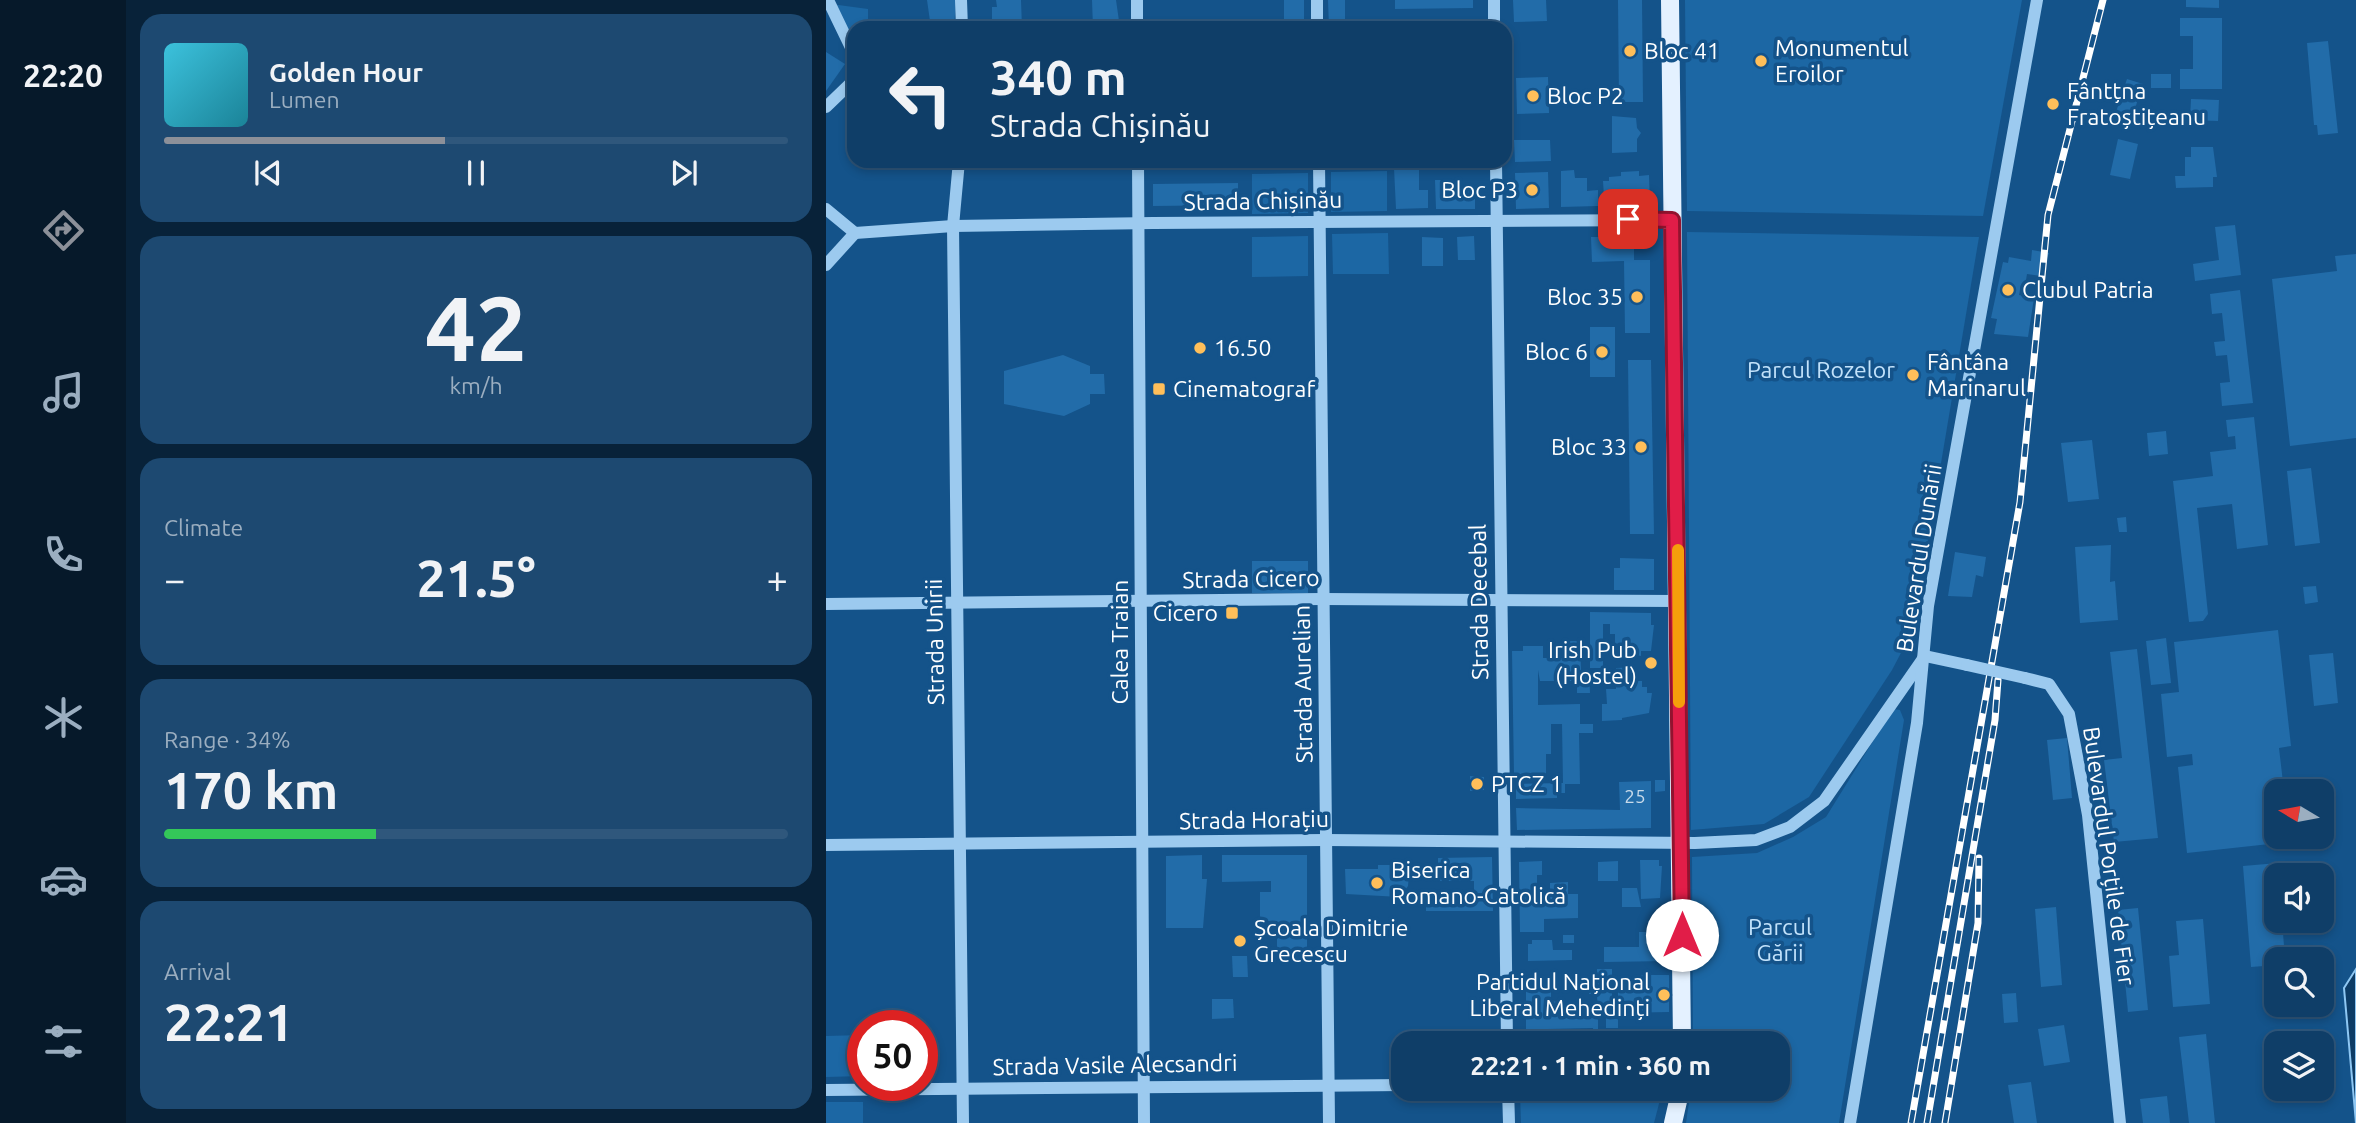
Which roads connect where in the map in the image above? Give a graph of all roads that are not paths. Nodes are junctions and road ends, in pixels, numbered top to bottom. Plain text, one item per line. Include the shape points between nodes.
1 (961, 0) edge
2 (1137, 0) edge
3 (1317, 0) edge
4 (1494, 0) edge
5 (1670, 0) edge
6 (2037, 0) edge
7 (828, 1) edge
8 (962, 21) edge
9 (1137, 21) edge
10 (1317, 21) edge
11 (1494, 21) edge
12 (847, 40) edge
13 (847, 87) edge
14 (826, 107) edge
15 (958, 168) edge
16 (1138, 168) edge
17 (1319, 168) edge
18 (1496, 168) edge
19 (826, 209) edge
20 (1672, 220) junction
21 (1319, 221) junction
22 (1497, 221) junction
23 (1138, 223) junction
24 (953, 226) junction
25 (855, 233) junction
26 (826, 265) edge
27 (1323, 599) junction
28 (1140, 601) junction
29 (1500, 601) junction
30 (1677, 601) junction
31 (956, 602) junction
32 (826, 604) edge
33 (1925, 656) junction
34 (1326, 841) junction
35 (1504, 842) junction
36 (1142, 843) junction
37 (1682, 843) junction
38 (959, 844) junction
39 (826, 845) edge
40 (1507, 1031) edge
41 (1682, 1031) edge
42 (1329, 1084) junction
43 (1391, 1084) edge
44 (1144, 1085) junction
45 (963, 1088) junction
46 (826, 1090) edge
47 (1508, 1101) edge
48 (1678, 1101) edge
49 (963, 1123) edge
50 (1144, 1123) edge
51 (1329, 1123) edge
52 (1509, 1123) edge
53 (1673, 1123) edge
54 (1850, 1123) edge
55 (2120, 1123) edge

1 - 8 street
2 - 9 street
3 - 10 street
4 - 11 street
5 - 20 main road
6 - 33 street, Bulevardul Dunării via 1928,607
7 - 12 street
13 - 14 street
15 - 24 street, Strada Unirii
16 - 23 street, Calea Traian
17 - 21 street, Strada Aurelian
18 - 22 street, Strada Decebal
19 - 25 street
20 - 22 street, Strada Chișinău
20 - 30 main road
21 - 22 street, Strada Chișinău
21 - 23 street, Strada Chișinău
21 - 27 street, Strada Aurelian
22 - 29 street, Strada Decebal
23 - 24 street, Strada Chișinău
23 - 28 street, Calea Traian
24 - 25 street, Strada Chișinău
24 - 31 street, Strada Unirii
25 - 26 street
27 - 28 street, Strada Cicero
27 - 29 street, Strada Cicero
27 - 34 street, Strada Aurelian
28 - 31 street, Strada Cicero
28 - 36 street, Calea Traian
29 - 30 street, Strada Cicero
29 - 35 street, Strada Decebal
30 - 37 main road
31 - 32 street, Strada Cicero
31 - 38 street, Strada Unirii
33 - 37 street, Strada Horațiu via 1824,801 1806,817 1756,840
33 - 54 street, Bulevardul Dunării
33 - 55 street, Bulevardul Porțile de Fier, bridge via 2049,684 2069,714 2088,815
34 - 35 street, Strada Horațiu
34 - 36 street, Strada Horațiu
34 - 42 street, Strada Aurelian
35 - 37 street, Strada Horațiu
35 - 40 street, Strada Decebal
36 - 38 street, Strada Horațiu
36 - 44 street, Calea Traian
37 - 41 main road
38 - 39 street, Strada Horațiu
38 - 45 street, Strada Unirii
42 - 43 street, Strada Vasile Alecsandri
42 - 44 street, Strada Vasile Alecsandri
42 - 51 street, Strada Aurelian
44 - 45 street, Strada Vasile Alecsandri
44 - 50 street, Calea Traian
45 - 46 street, Strada Vasile Alecsandri
45 - 49 street, Strada Unirii
47 - 52 street
48 - 53 main road

